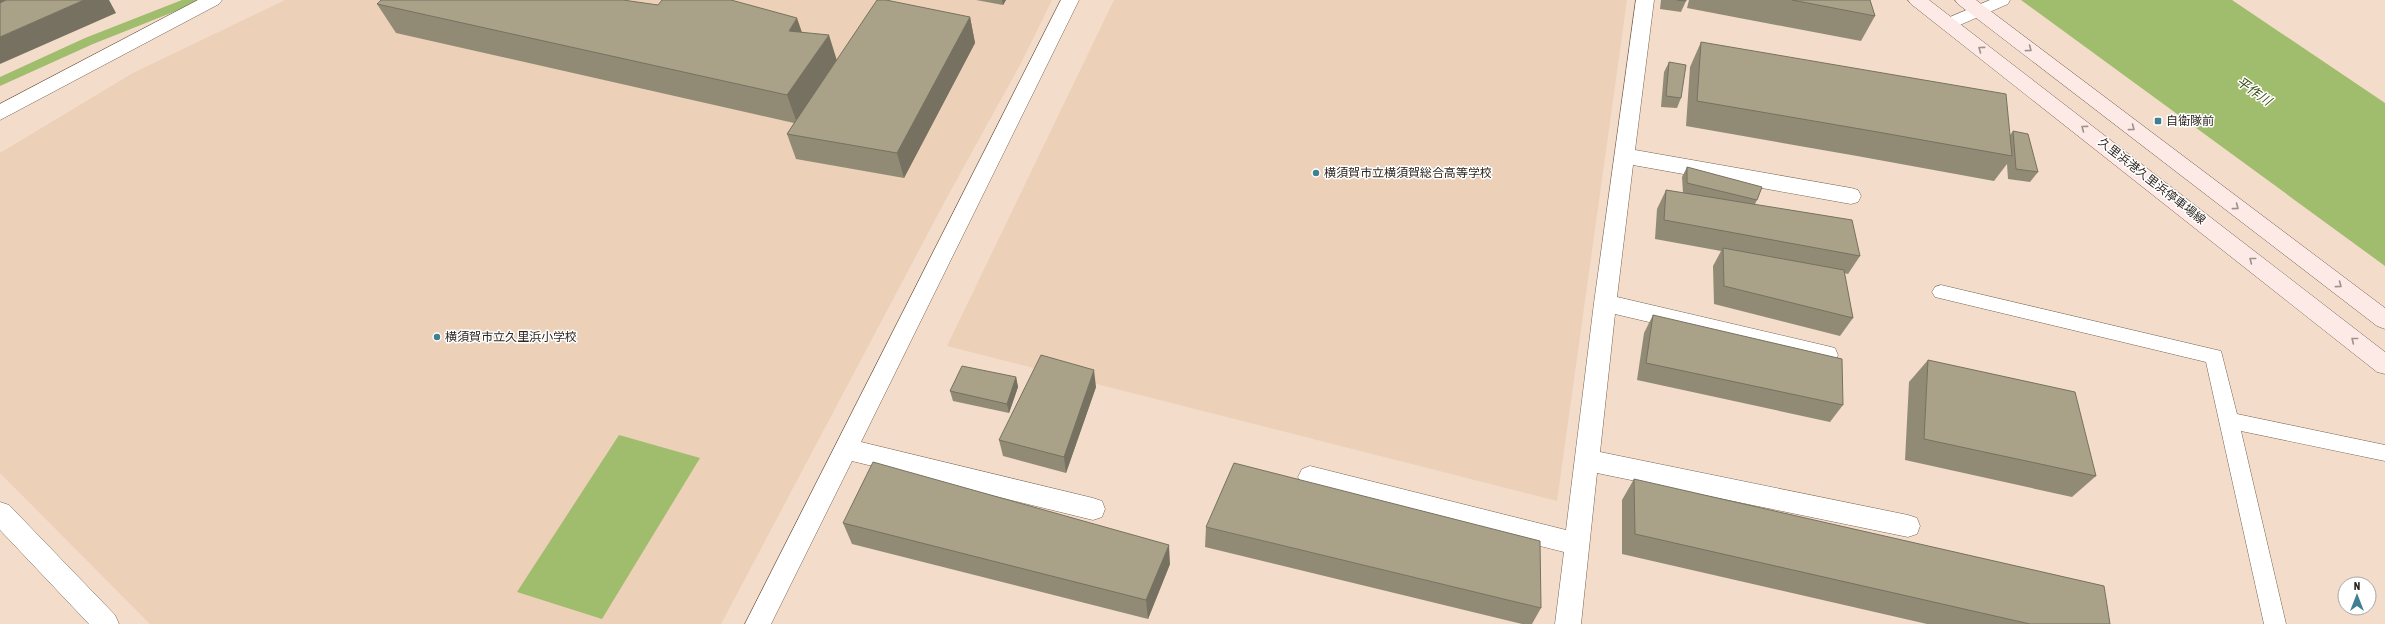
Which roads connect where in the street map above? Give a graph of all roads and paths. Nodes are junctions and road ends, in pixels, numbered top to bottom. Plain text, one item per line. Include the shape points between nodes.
1 (1070, 0) edge
2 (1645, 0) edge
3 (1917, 0) edge
4 (2002, 0) edge
5 (200, 2) edge
6 (1972, 5) edge
7 (1948, 24) junction
8 (0, 113) edge
9 (1624, 156) junction
10 (1851, 196) dead end
11 (1942, 292) dead end
12 (1605, 303) junction
13 (2385, 320) edge
14 (1827, 355) edge
15 (2385, 364) edge
16 (2228, 420) junction
17 (846, 449) junction
18 (2385, 453) edge
19 (1587, 460) junction
20 (1310, 476) dead end
21 (1093, 509) dead end
22 (0, 513) edge
23 (1908, 526) dead end
24 (1577, 544) junction
25 (2279, 623) edge
26 (106, 624) edge
27 (758, 624) edge
28 (1568, 624) edge

1 - 17 street
2 - 9 street
3 - 7 main road, 久里浜港久里浜停車場線
4 - 6 lane
5 - 8 street
6 - 7 lane
6 -> 13 main road
15 -> 7 main road, 久里浜港久里浜停車場線
9 - 10 street
9 - 12 street
11 - 16 lane via 2214,356
12 - 14 street
12 - 19 street
16 - 18 lane
16 - 25 lane
17 - 21 street
17 - 27 street
19 - 23 street
19 - 24 street
20 - 24 street
22 - 26 street
24 - 28 street

